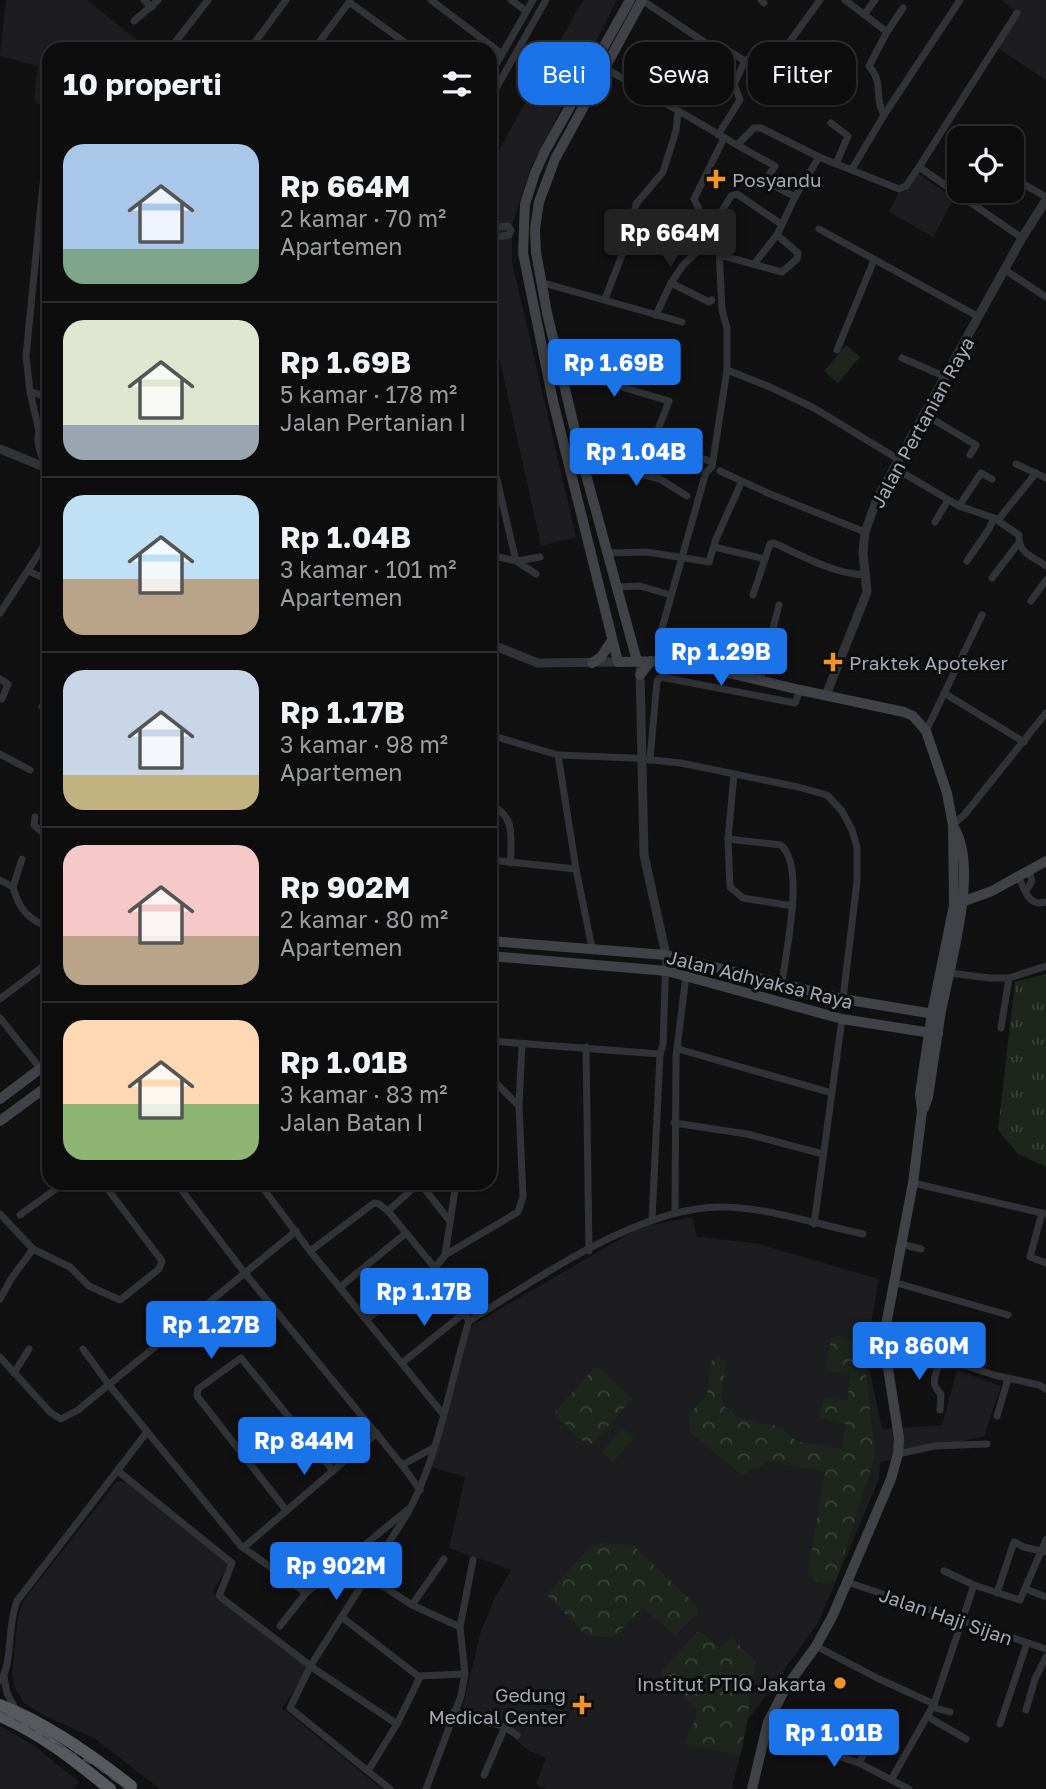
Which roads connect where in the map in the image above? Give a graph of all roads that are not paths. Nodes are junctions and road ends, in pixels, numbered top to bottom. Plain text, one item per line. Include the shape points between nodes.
1 (144, 0) edge
2 (208, 0) edge
3 (286, 0) edge
4 (430, 0) edge
5 (511, 0) edge
6 (533, 0) edge
7 (547, 0) edge
8 (628, 0) edge
9 (642, 0) edge
10 (820, 0) edge
11 (845, 0) edge
12 (874, 0) edge
13 (960, 0) edge
14 (350, 1) edge
15 (155, 3) edge
16 (903, 8) dead end
17 (526, 11) junction
18 (1017, 13) dead end
19 (864, 15) junction
20 (134, 21) dead end
21 (619, 32) junction
22 (887, 32) junction
23 (175, 42) edge
24 (255, 42) edge
25 (320, 42) edge
26 (405, 42) edge
27 (486, 42) edge
28 (497, 50) edge
29 (502, 54) junction
30 (610, 55) edge
31 (745, 61) junction
32 (497, 63) edge
33 (610, 71) edge
34 (497, 87) edge
35 (585, 105) edge
36 (678, 111) junction
37 (884, 115) junction
38 (831, 123) dead end
39 (721, 136) junction
40 (737, 145) junction
41 (820, 157) junction
42 (836, 164) junction
43 (919, 167) junction
44 (852, 169) junction
45 (1024, 185) edge
46 (42, 193) edge
47 (795, 197) junction
48 (1046, 199) edge
49 (781, 224) junction
50 (497, 227) edge
51 (667, 229) dead end
52 (819, 229) dead end
53 (712, 231) junction
54 (630, 234) junction
55 (777, 235) junction
56 (497, 237) edge
57 (1022, 238) junction
58 (720, 256) junction
59 (874, 260) junction
60 (754, 264) junction
61 (1005, 270) junction
62 (540, 282) junction
63 (671, 283) junction
64 (1046, 298) edge
65 (605, 299) junction
66 (712, 300) dead end
67 (656, 315) junction
68 (979, 317) junction
69 (682, 322) dead end
70 (837, 350) dead end
71 (902, 358) dead end
72 (727, 370) junction
73 (562, 377) junction
74 (944, 380) junction
75 (30, 392) junction
76 (42, 395) edge
77 (924, 414) junction
78 (39, 431) junction
79 (42, 434) edge
80 (576, 438) junction
81 (603, 441) dead end
82 (0, 449) edge
83 (970, 455) dead end
84 (42, 460) edge
85 (582, 460) junction
86 (712, 463) junction
87 (895, 463) junction
88 (1016, 464) dead end
89 (42, 466) edge
90 (720, 471) dead end
91 (1036, 472) junction
92 (1046, 478) edge
93 (992, 479) dead end
94 (497, 480) edge
95 (742, 481) junction
96 (687, 496) dead end
97 (948, 500) junction
98 (960, 506) junction
99 (996, 519) junction
100 (935, 522) dead end
101 (865, 531) junction
102 (1018, 544) junction
103 (714, 547) junction
104 (42, 549) edge
105 (608, 553) junction
106 (540, 556) dead end
107 (497, 557) edge
108 (682, 557) junction
109 (530, 559) junction
110 (765, 559) junction
111 (516, 561) junction
112 (968, 561) dead end
113 (1046, 566) edge
114 (28, 571) junction
115 (866, 575) junction
116 (42, 577) edge
117 (992, 578) dead end
118 (1046, 580) edge
119 (618, 587) junction
120 (671, 595) junction
121 (754, 595) dead end
122 (1031, 601) dead end
123 (779, 605) dead end
124 (0, 613) edge
125 (982, 615) dead end
126 (612, 640) junction
127 (632, 642) junction
128 (497, 647) edge
129 (664, 660) junction
130 (638, 661) junction
131 (650, 661) junction
132 (618, 662) junction
133 (592, 663) junction
134 (640, 675) junction
135 (0, 679) edge
136 (760, 681) junction
137 (800, 690) junction
138 (944, 692) junction
139 (826, 695) junction
140 (2, 699) dead end
141 (1046, 713) edge
142 (926, 731) junction
143 (497, 737) edge
144 (1024, 742) junction
145 (0, 754) edge
146 (558, 755) junction
147 (645, 759) junction
148 (30, 770) dead end
149 (734, 774) junction
150 (497, 808) edge
151 (35, 817) dead end
152 (953, 825) junction
153 (42, 832) edge
154 (728, 839) junction
155 (22, 859) dead end
156 (497, 861) edge
157 (1046, 861) edge
158 (510, 863) junction
159 (576, 869) junction
160 (1029, 870) junction
161 (1018, 876) junction
162 (0, 880) edge
163 (13, 887) junction
164 (1026, 891) junction
165 (1046, 902) edge
166 (958, 904) junction
167 (793, 906) junction
168 (42, 923) edge
169 (497, 941) edge
170 (592, 948) junction
171 (666, 956) junction
172 (497, 957) edge
173 (1046, 965) edge
174 (42, 967) edge
175 (667, 971) junction
176 (950, 973) junction
177 (686, 975) junction
178 (1009, 978) junction
179 (782, 984) junction
180 (0, 999) edge
181 (843, 999) junction
182 (931, 1013) junction
183 (0, 1017) edge
184 (842, 1018) junction
185 (1001, 1028) dead end
186 (917, 1030) junction
187 (934, 1033) junction
188 (497, 1042) edge
189 (522, 1044) junction
190 (586, 1047) junction
191 (678, 1049) junction
192 (660, 1054) junction
193 (42, 1062) edge
194 (42, 1067) edge
195 (497, 1084) edge
196 (42, 1090) edge
197 (832, 1093) junction
198 (0, 1099) edge
199 (519, 1107) junction
200 (0, 1121) edge
201 (674, 1123) junction
202 (823, 1154) junction
203 (913, 1183) junction
204 (54, 1190) edge
205 (108, 1190) edge
206 (181, 1190) edge
207 (264, 1190) edge
208 (412, 1190) edge
209 (425, 1190) edge
210 (455, 1190) edge
211 (388, 1211) junction
212 (675, 1212) junction
213 (1044, 1213) edge
214 (0, 1214) edge
215 (20, 1214) dead end
216 (449, 1220) junction
217 (652, 1220) junction
218 (814, 1224) junction
219 (296, 1231) junction
220 (405, 1234) junction
221 (863, 1234) dead end
222 (901, 1244) junction
223 (33, 1249) junction
224 (920, 1249) dead end
225 (310, 1251) junction
226 (589, 1251) junction
227 (445, 1255) junction
228 (1046, 1263) edge
229 (435, 1268) junction
230 (244, 1272) junction
231 (893, 1282) junction
232 (340, 1287) junction
233 (0, 1299) edge
234 (463, 1314) junction
235 (1008, 1315) dead end
236 (366, 1320) junction
237 (469, 1321) junction
238 (886, 1333) junction
239 (29, 1349) dead end
240 (83, 1349) dead end
241 (0, 1357) edge
242 (942, 1357) junction
243 (402, 1363) junction
244 (13, 1373) junction
245 (1008, 1379) junction
246 (109, 1385) junction
247 (1046, 1389) edge
248 (940, 1410) dead end
249 (443, 1414) junction
250 (997, 1416) dead end
251 (147, 1432) junction
252 (377, 1433) junction
253 (987, 1444) dead end
254 (433, 1448) junction
255 (898, 1454) junction
256 (402, 1465) junction
257 (118, 1471) junction
258 (333, 1471) junction
259 (420, 1490) junction
260 (411, 1507) junction
261 (286, 1510) junction
262 (1046, 1540) edge
263 (242, 1547) junction
264 (1044, 1551) edge
265 (444, 1559) dead end
266 (472, 1560) dead end
267 (944, 1571) dead end
268 (369, 1577) junction
269 (847, 1582) junction
270 (974, 1585) junction
271 (1026, 1589) junction
272 (306, 1593) junction
273 (997, 1593) junction
274 (1046, 1597) edge
275 (412, 1605) junction
276 (343, 1618) junction
277 (960, 1620) junction
278 (280, 1626) dead end
279 (460, 1626) junction
280 (1027, 1643) junction
281 (816, 1646) junction
282 (1046, 1649) edge
283 (1046, 1657) edge
284 (311, 1665) junction
285 (464, 1674) junction
286 (423, 1677) junction
287 (2, 1679) edge
288 (0, 1705) edge
289 (933, 1706) junction
290 (1026, 1710) dead end
291 (454, 1711) junction
292 (18, 1712) junction
293 (950, 1712) dead end
294 (0, 1716) edge
295 (928, 1717) junction
296 (862, 1723) dead end
297 (0, 1724) edge
298 (397, 1724) junction
299 (1000, 1724) dead end
300 (505, 1727) junction
301 (765, 1732) junction
302 (517, 1735) dead end
303 (41, 1737) junction
304 (63, 1739) junction
305 (966, 1739) dead end
306 (859, 1763) junction
307 (86, 1770) junction
308 (368, 1771) junction
309 (484, 1775) dead end
310 (891, 1780) junction
311 (131, 1786) dead end
312 (110, 1789) edge
313 (390, 1789) edge
314 (426, 1789) edge
315 (752, 1789) edge
316 (909, 1789) edge

1 - 15 street
2 - 23 street
3 - 24 street
4 - 27 street
5 - 17 street
6 - 17 street
7 - 34 street
8 - 21 main road
9 - 21 main road
9 - 31 street via 722,54 727,50
10 - 31 street via 770,68
11 - 19 street
12 - 19 street
13 - 37 street
14 - 25 street
14 - 26 street
15 - 20 street
16 - 22 street
17 - 29 street
18 - 43 street
19 - 22 street
21 - 30 main road
21 - 126 main road via 545,150 528,193 523,228 523,253 553,401
22 - 37 street via 869,66 878,77 879,107
28 - 29 street
29 - 32 street
31 - 39 street via 734,84 740,100
33 - 36 street
35 - 62 main road via 555,159 539,202 535,229
36 - 39 street
36 - 54 street via 663,172 636,204
37 - 44 street
38 - 42 street via 848,136
39 - 40 street
39 - 53 street via 694,199
40 - 41 street via 754,128 761,128
40 - 47 street via 775,166 765,181
41 - 42 street
41 - 47 street
42 - 44 street
43 - 44 street via 906,187 899,189
43 - 57 street
45 - 48 street
46 - 75 street via 26,356
47 - 49 street
48 - 57 street, Jalan Pertanian Raya
49 - 53 street via 737,194 731,196
49 - 55 street
50 - 56 street via 511,230 509,235
51 - 54 street via 654,245
52 - 59 street
53 - 58 street
53 - 63 street
54 - 65 street
55 - 60 street
55 - 60 street via 799,253 797,259 782,272
57 - 61 street, Jalan Pertanian Raya
58 - 60 street
58 - 72 street
59 - 68 street
59 - 70 street
61 - 64 street
61 - 68 street, Jalan Pertanian Raya
62 - 65 street
62 - 73 main road
63 - 66 street
63 - 67 street
65 - 67 street
67 - 69 street
68 - 74 street, Jalan Pertanian Raya
71 - 74 street
72 - 86 street
72 - 87 street via 814,408
73 - 80 main road
73 - 86 street via 591,378 668,401 656,435 658,443
74 - 77 street, Jalan Pertanian Raya
75 - 76 street
75 - 78 street
77 - 83 street via 976,445
77 - 87 street, Jalan Pertanian Raya
78 - 79 street
78 - 84 street
80 - 81 street
80 - 85 main road
82 - 89 street
85 - 96 street via 660,479
85 - 105 main road
86 - 108 street
87 - 97 street
87 - 101 street, Jalan Pertanian Raya
88 - 91 street
90 - 95 street
91 - 92 street
91 - 99 street
93 - 98 street via 981,473
94 - 111 street
95 - 101 street
95 - 103 street
97 - 98 street
97 - 100 street
98 - 99 street
99 - 102 street via 1017,533
99 - 112 street
101 - 115 street, Jalan Pertanian Raya
102 - 113 street
102 - 117 street
103 - 108 street via 709,562
103 - 110 street
104 - 114 street
105 - 108 street
105 - 119 main road
106 - 109 street
107 - 111 street
108 - 120 street
109 - 111 street
109 - 111 street via 533,572
110 - 115 street via 774,543 811,560
110 - 121 street
114 - 116 street
114 - 124 street
115 - 139 street, Jalan Pertanian Raya via 867,592
118 - 122 street
119 - 120 street via 640,586
119 - 127 main road
120 - 129 street via 659,639
123 - 136 street
125 - 138 street
126 - 132 main road
126 - 133 main road
127 - 129 main road
127 - 130 main road
128 - 133 street via 538,663
129 - 131 main road
129 - 136 main road
130 - 131 main road
130 - 132 main road
130 - 134 street, Jalan Adhyaksa Raya
131 - 134 main road
132 - 133 street
134 - 147 street, Jalan Adhyaksa Raya
135 - 140 street via 8,684
136 - 137 main road
137 - 139 main road
137 - 147 street via 795,703 663,676 657,681
138 - 142 street
138 - 144 street
139 - 142 main road via 904,712
141 - 144 street
142 - 152 main road via 944,780
143 - 146 street
144 - 152 street
145 - 148 street
146 - 147 street
146 - 159 street
147 - 149 street
147 - 171 street, Jalan Adhyaksa Raya via 644,855
149 - 154 street
149 - 181 street via 827,795 852,830 857,881
150 - 158 street via 510,824
151 - 153 street via 34,825
152 - 166 main road
154 - 167 street via 730,887 743,898
154 - 167 street via 785,848 792,861
155 - 163 street
156 - 158 street
157 - 160 main road
158 - 159 street
159 - 170 street
160 - 161 main road
160 - 164 street via 1032,881
161 - 164 street
161 - 166 main road
162 - 163 street
163 - 168 street via 19,907
164 - 165 street via 1032,902
166 - 176 main road
166 - 182 main road
167 - 179 street
169 - 170 main road, Jalan Adhyaksa Raya
170 - 171 main road, Jalan Adhyaksa Raya
171 - 175 street
171 - 179 main road, Jalan Adhyaksa Raya
172 - 175 main road, Jalan Adhyaksa Raya
173 - 178 street
174 - 180 street
175 - 177 main road, Jalan Adhyaksa Raya
175 - 192 street
176 - 178 street
176 - 182 main road
177 - 184 main road, Jalan Adhyaksa Raya
177 - 191 street
178 - 185 street
179 - 181 main road, Jalan Adhyaksa Raya
181 - 182 main road, Jalan Adhyaksa Raya
182 - 186 main road
182 - 187 main road
183 - 193 street
184 - 186 main road, Jalan Adhyaksa Raya
184 - 197 street
186 - 187 main road, Jalan Adhyaksa Raya
187 - 203 main road via 920,1094
188 - 189 street
189 - 190 street
189 - 199 street
190 - 192 street
190 - 226 street
191 - 197 street
191 - 201 street
192 - 217 street
194 - 198 main road
195 - 199 street
196 - 200 main road
197 - 202 street
199 - 227 street via 523,1197 518,1212
201 - 202 street via 747,1134
201 - 212 street
202 - 218 street
203 - 213 street
203 - 222 main road
204 - 215 street
205 - 223 street via 162,1261 159,1269 117,1300 89,1286 70,1267
206 - 230 street
207 - 219 street
208 - 211 street
209 - 216 street
210 - 216 street
211 - 220 street
211 - 225 street via 374,1203
212 - 217 street
212 - 218 street via 734,1208
213 - 228 street via 1030,1257
214 - 223 street
216 - 227 street
217 - 226 street
218 - 221 street
219 - 225 street
219 - 230 street
220 - 229 street
220 - 232 street
222 - 224 street
222 - 231 main road
223 - 233 street
225 - 232 street
226 - 237 street
227 - 229 street
229 - 234 street
229 - 236 street
230 - 246 street
230 - 252 street
231 - 235 street
231 - 238 main road
232 - 236 street
234 - 237 street
234 - 243 street
236 - 243 street
237 - 249 street
238 - 242 street via 911,1335
238 - 255 main road
239 - 244 street
240 - 246 street
241 - 244 street
242 - 245 street
242 - 248 street via 933,1384 941,1395
243 - 249 street
244 - 246 street via 61,1419
245 - 247 street
245 - 250 street
246 - 251 street
249 - 254 street
251 - 257 street
251 - 263 street
252 - 256 street
252 - 258 street
253 - 255 street
254 - 256 street
254 - 259 street
255 - 269 main road
256 - 259 street
257 - 284 street via 232,1563 219,1596
257 - 287 street via 39,1564 23,1591 13,1610
258 - 261 street
258 - 261 street via 243,1359 239,1357 198,1389 203,1405
259 - 260 street
260 - 268 street
260 - 272 street
261 - 263 street
262 - 264 street
263 - 272 street
264 - 271 street
264 - 273 street via 1014,1542
265 - 275 street
266 - 279 street
267 - 270 street
268 - 275 street
268 - 276 street
269 - 277 street, Jalan Haji Sijan
269 - 281 main road
270 - 273 street
270 - 277 street
271 - 273 street via 1019,1600
271 - 274 street
272 - 278 street
275 - 279 street
276 - 284 street
276 - 286 street
277 - 280 street, Jalan Haji Sijan
277 - 289 street
279 - 285 street
280 - 282 street, Jalan Haji Sijan
280 - 299 street
281 - 289 street
281 - 301 main road via 780,1698
283 - 290 street
284 - 298 street
284 - 308 street via 290,1708
285 - 286 street
285 - 291 street
286 - 298 street
287 - 292 street
288 - 292 highway
289 - 293 street
289 - 295 street
291 - 300 street
291 - 314 street
292 - 304 highway
294 - 303 highway
295 - 305 street
295 - 310 street
296 - 306 street via 875,1733
297 - 307 highway via 34,1738
298 - 308 street
300 - 302 street
300 - 309 street
301 - 306 street
301 - 315 main road
303 - 304 highway
303 - 307 highway
304 - 311 highway
306 - 310 street
307 - 312 highway
308 - 313 street
310 - 316 street

